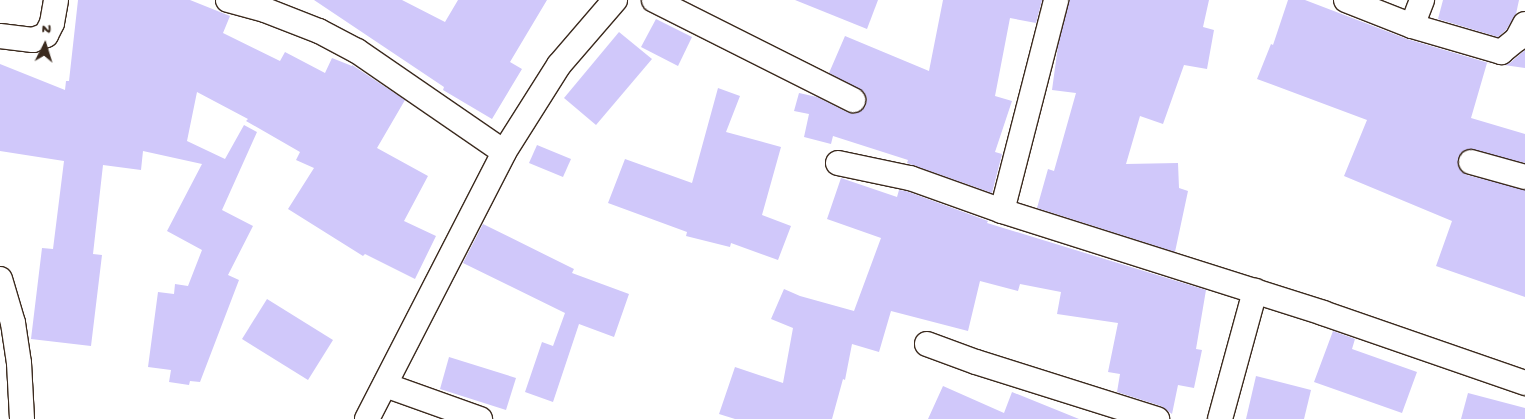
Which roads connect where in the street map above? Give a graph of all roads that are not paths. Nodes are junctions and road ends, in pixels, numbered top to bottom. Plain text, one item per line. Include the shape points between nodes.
1 (56, 0) edge
2 (228, 0) edge
3 (615, 0) edge
4 (654, 0) edge
5 (1056, 0) edge
6 (1346, 0) edge
7 (1422, 0) edge
8 (1525, 24) edge
9 (1412, 26) junction
10 (0, 36) edge
11 (853, 100) dead end
12 (504, 152) junction
13 (1471, 162) dead end
14 (838, 163) dead end
15 (1525, 177) edge
16 (1002, 211) junction
17 (0, 279) edge
18 (1255, 291) junction
19 (927, 344) dead end
20 (1525, 383) edge
21 (385, 385) junction
22 (22, 419) edge
23 (367, 419) edge
24 (480, 419) edge
25 (1157, 419) edge
26 (1220, 419) edge

1 - 10 street via 46,35 33,40
2 - 12 street via 319,31 357,51
3 - 12 street via 559,65
4 - 11 street
5 - 16 street
6 - 9 street
7 - 9 street
8 - 9 street via 1517,39 1501,52
12 - 21 street
13 - 15 street
14 - 16 street via 910,178
16 - 18 street
17 - 22 street via 13,323
18 - 20 street
18 - 26 street
19 - 25 street via 1029,380
21 - 23 street
21 - 24 street

